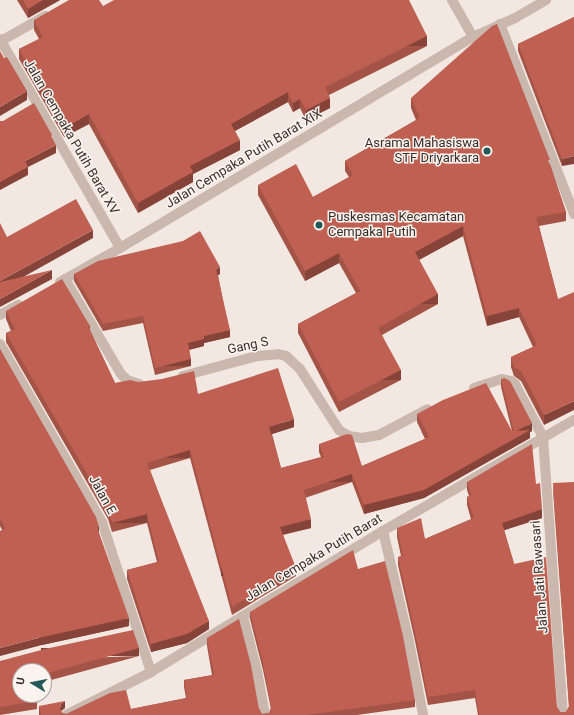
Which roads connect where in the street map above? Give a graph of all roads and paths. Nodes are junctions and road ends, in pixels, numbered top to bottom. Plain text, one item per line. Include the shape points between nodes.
1 (452, 0) edge
2 (546, 0) edge
3 (54, 11) edge
4 (500, 24) junction
5 (473, 37) junction
6 (0, 40) edge
7 (36, 102) junction
8 (25, 108) edge
9 (574, 214) edge
10 (120, 248) junction
11 (65, 279) junction
12 (52, 286) edge
13 (26, 300) edge
14 (0, 315) edge
15 (0, 344) edge
16 (174, 378) edge
17 (148, 383) edge
18 (464, 392) edge
19 (440, 402) edge
20 (574, 420) edge
21 (543, 437) junction
22 (383, 531) junction
23 (243, 616) junction
24 (151, 672) junction
25 (82, 711) edge
26 (66, 715) edge
27 (265, 715) edge
28 (423, 715) edge
29 (563, 715) edge

1 - 5 street
2 - 4 street, Jalan Cempaka Putih Barat XIX
3 - 6 street
4 - 5 street, Jalan Cempaka Putih Barat XIX
4 - 9 street
5 - 10 street, Jalan Cempaka Putih Barat XIX
6 - 7 street, Jalan Cempaka Putih Barat XV
7 - 8 street
7 - 10 street, Jalan Cempaka Putih Barat XV
10 - 11 street, Jalan Cempaka Putih Barat XIX
11 - 12 street, Jalan Cempaka Putih Barat XIX
11 - 17 street via 121,374 132,382
13 - 14 street
15 - 24 street, Jalan E via 102,522 133,632
16 - 19 street, Gang S via 257,356 286,356 300,369 339,430 349,436 362,438 379,435
18 - 21 street via 505,379 515,384
20 - 21 street, Jalan Cempaka Putih Barat
21 - 22 street, Jalan Cempaka Putih Barat
21 - 29 street, Jalan Jati Rawasari
22 - 23 street, Jalan Cempaka Putih Barat
22 - 28 street via 408,635
23 - 24 street, Jalan Cempaka Putih Barat
23 - 27 street
24 - 25 street, Jalan Cempaka Putih Barat
25 - 26 street, Jalan Cempaka Putih Barat

